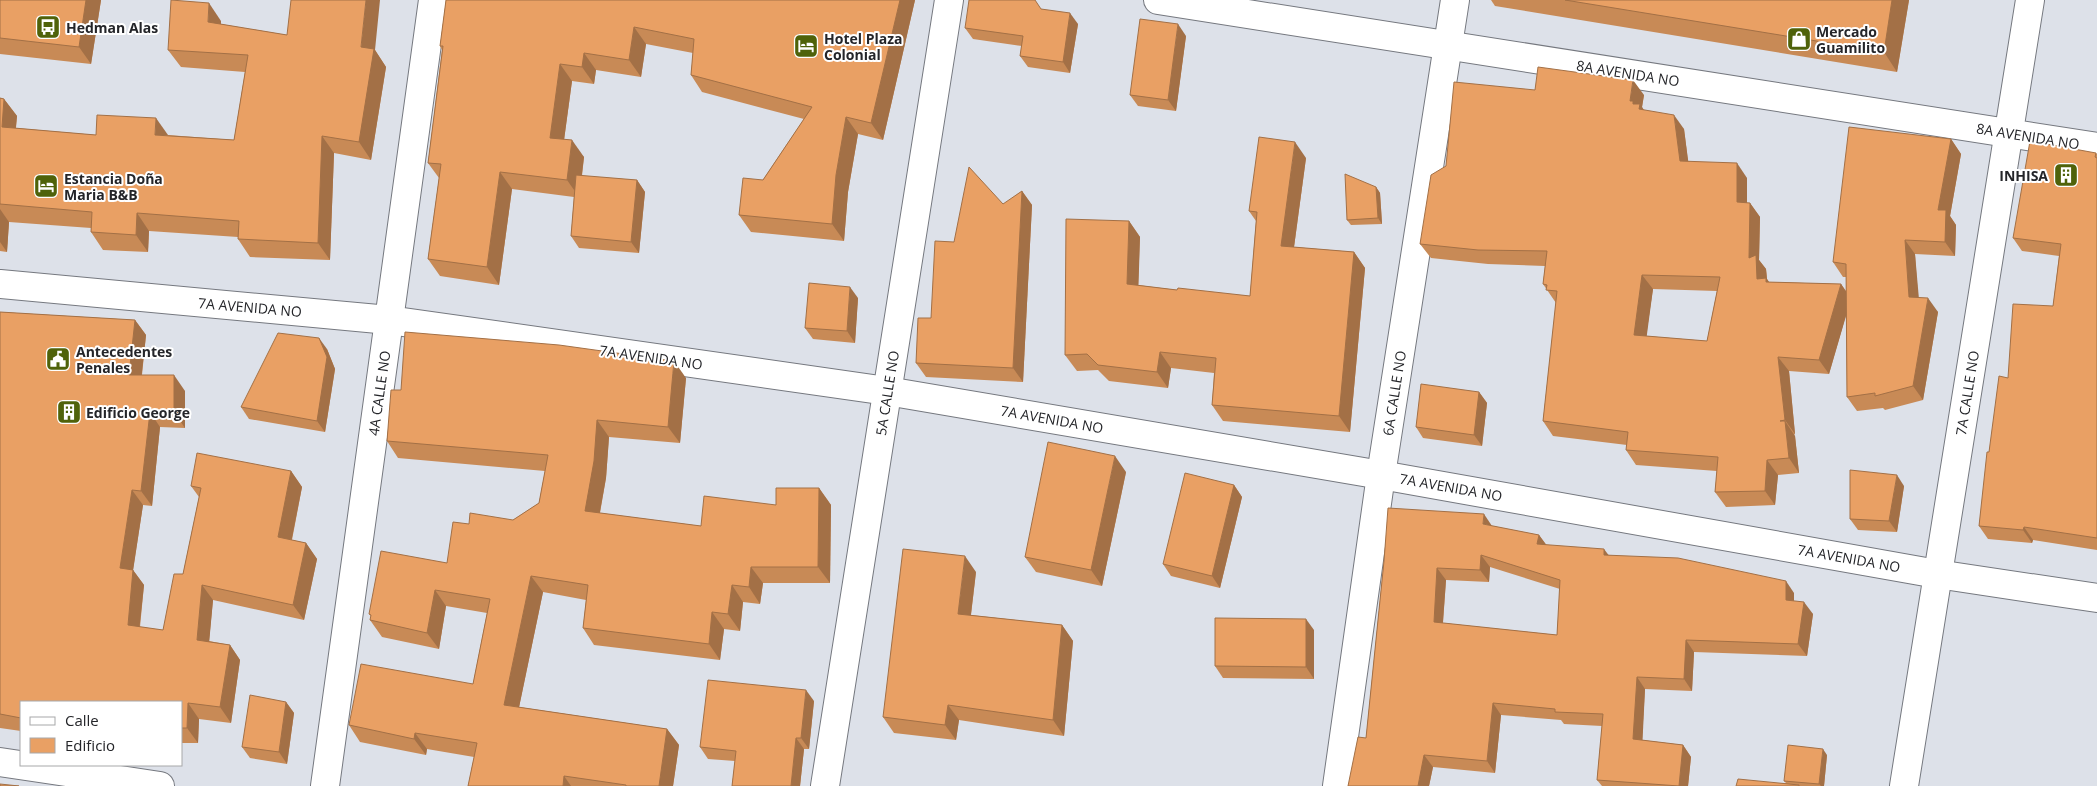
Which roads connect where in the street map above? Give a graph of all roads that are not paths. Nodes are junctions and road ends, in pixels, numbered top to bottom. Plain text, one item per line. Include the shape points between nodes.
1 (433, 0) edge
2 (949, 0) edge
3 (1158, 0) edge
4 (1455, 0) edge
5 (2030, 0) edge
6 (1448, 45) junction
7 (2008, 133) junction
8 (2097, 147) edge
9 (0, 284) edge
10 (389, 320) junction
11 (887, 391) junction
12 (1382, 475) junction
13 (1937, 574) junction
14 (2097, 598) edge
15 (0, 762) edge
16 (20, 765) edge
17 (27, 766) edge
18 (160, 786) edge
19 (325, 786) edge
20 (825, 786) edge
21 (1337, 786) edge
22 (1904, 786) edge

1 - 10 street, 4A CALLE NO
2 - 11 street, 5A CALLE NO
3 - 6 street, 8A AVENIDA NO
4 - 6 street, 6A CALLE NO
5 - 7 street, 7A CALLE NO
6 - 7 street, 8A AVENIDA NO
6 - 12 street, 6A CALLE NO
7 - 8 street, 8A AVENIDA NO
7 - 13 street, 7A CALLE NO
9 - 10 street, 7A AVENIDA NO
10 - 11 street, 7A AVENIDA NO
10 - 19 street, 4A CALLE NO
11 - 12 street, 7A AVENIDA NO
11 - 20 street, 5A CALLE NO
12 - 13 street, 7A AVENIDA NO
12 - 21 street, 6A CALLE NO
13 - 14 street, 7A AVENIDA NO
13 - 22 street, 7A CALLE NO
15 - 16 street
17 - 18 street

